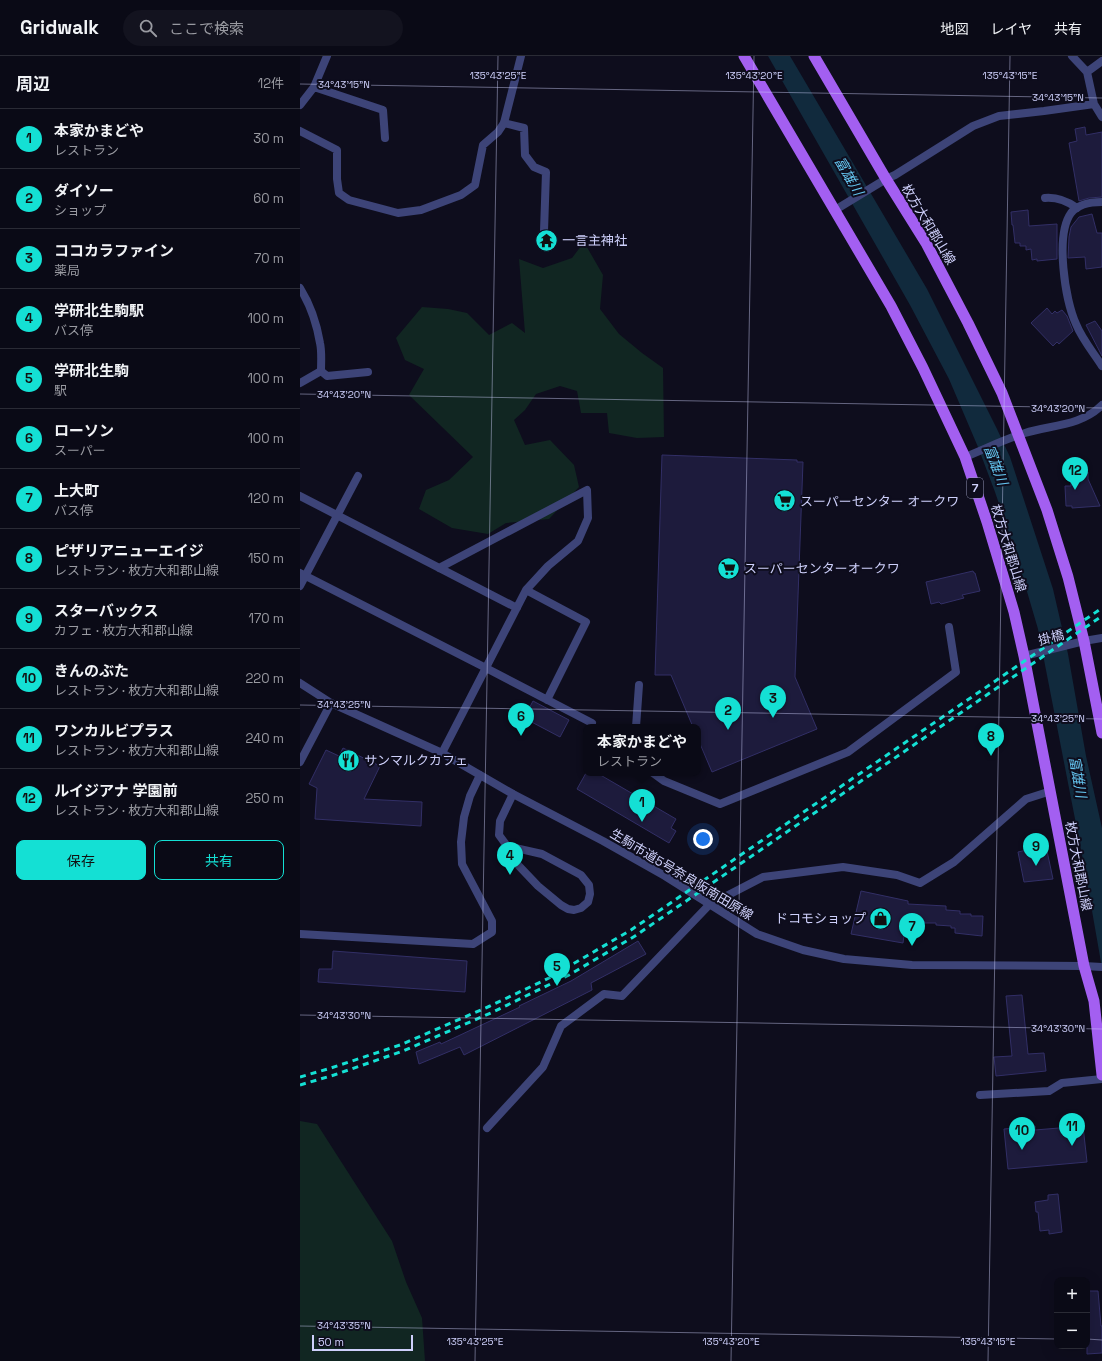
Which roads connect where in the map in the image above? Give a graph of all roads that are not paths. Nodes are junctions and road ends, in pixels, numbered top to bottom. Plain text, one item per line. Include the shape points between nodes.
1 (327, 56) edge
2 (521, 56) edge
3 (744, 56) edge
4 (814, 56) edge
5 (1072, 56) edge
6 (1102, 60) edge
7 (1086, 72) junction
8 (314, 87) junction
9 (1094, 104) junction
10 (300, 105) edge
11 (1102, 117) edge
12 (504, 123) junction
13 (300, 131) edge
14 (385, 138) dead end
15 (886, 179) junction
16 (1045, 198) dead end
17 (1102, 202) edge
18 (1077, 208) junction
19 (835, 210) junction
20 (544, 231) dead end
21 (300, 288) edge
22 (1102, 366) edge
23 (322, 371) junction
24 (368, 372) dead end
25 (300, 383) edge
26 (1102, 405) edge
27 (1018, 435) junction
28 (965, 457) junction
29 (358, 476) dead end
30 (300, 496) edge
31 (337, 516) junction
32 (439, 568) junction
33 (302, 575) edge
34 (300, 586) edge
35 (526, 590) junction
36 (517, 608) junction
37 (949, 627) dead end
38 (1102, 638) edge
39 (1084, 641) junction
40 (1024, 656) junction
41 (486, 668) junction
42 (300, 683) edge
43 (639, 685) dead end
44 (547, 700) junction
45 (331, 703) junction
46 (592, 723) dead end
47 (636, 724) edge
48 (1102, 733) edge
49 (442, 754) junction
50 (300, 762) edge
51 (480, 775) junction
52 (657, 776) edge
53 (1050, 791) junction
54 (513, 794) junction
55 (507, 846) junction
56 (709, 904) junction
57 (300, 934) edge
58 (1084, 966) junction
59 (1102, 968) edge
60 (1102, 1075) edge
61 (1102, 1080) edge
62 (980, 1095) dead end
63 (487, 1128) dead end

1 - 8 street
2 - 12 street
3 - 19 main road, 枚方大和郡山線 / 7
4 - 15 main road, 枚方大和郡山線
5 - 7 street
6 - 7 street
7 - 9 street
8 - 10 street
8 - 14 street via 383,110
9 - 11 street
9 - 15 street via 999,116 973,126
12 - 13 street via 483,145 475,185 461,195 421,210 398,213 349,200 339,193 337,150
12 - 20 street via 524,128 525,155 534,167 546,172
15 - 19 street
15 - 27 main road, 枚方大和郡山線 via 926,243 968,323 1002,393
16 - 18 street via 1054,197
17 - 18 street
18 - 22 street via 1072,212 1064,234 1062,255 1068,297 1076,324
19 - 28 main road, 枚方大和郡山線 / 7 via 891,306
21 - 23 street via 312,315 320,344
23 - 24 street via 327,376
23 - 25 street
26 - 27 street via 1090,414 1066,424
27 - 28 street
27 - 39 main road, 枚方大和郡山線 via 1047,510
28 - 40 main road, 枚方大和郡山線 / 7 via 992,537
29 - 31 street
30 - 31 street
31 - 32 street
31 - 33 street
32 - 35 street via 587,490 588,518 578,541 548,566
32 - 36 street
33 - 34 street
33 - 41 street
35 - 36 street
35 - 44 street via 586,622
36 - 41 street
37 - 52 street via 956,672 848,752 720,804 664,782
38 - 39 street, 掛橋
39 - 40 street, 掛橋
39 - 48 main road, 枚方大和郡山線
40 - 53 main road, 枚方大和郡山線 / 7
41 - 44 street
41 - 49 street
42 - 45 street, 生駒市道5号奈良阪南田原線
43 - 47 street
44 - 46 street
45 - 49 street, 生駒市道5号奈良阪南田原線
45 - 50 street
49 - 51 street, 生駒市道5号奈良阪南田原線
51 - 54 street, 生駒市道5号奈良阪南田原線
51 - 57 street via 464,817 462,864 492,921 492,932 474,944
53 - 56 street via 1026,798 954,862 920,883 897,875 843,867 763,877
53 - 58 main road, 枚方大和郡山線 / 7
54 - 55 street via 499,828 499,835
54 - 56 street, 生駒市道5号奈良阪南田原線 via 603,841
55 - 55 street via 542,854 581,875 589,885 588,902 574,910 561,905 518,865
56 - 58 street, 生駒市道5号奈良阪南田原線 via 757,934 803,950 844,959 912,965
56 - 63 street via 622,996 604,994 561,1026 543,1067
58 - 59 street, 生駒市道5号奈良阪南田原線
58 - 60 main road, 枚方大和郡山線 / 7 via 1094,1001
61 - 62 street via 1062,1083 1049,1091

